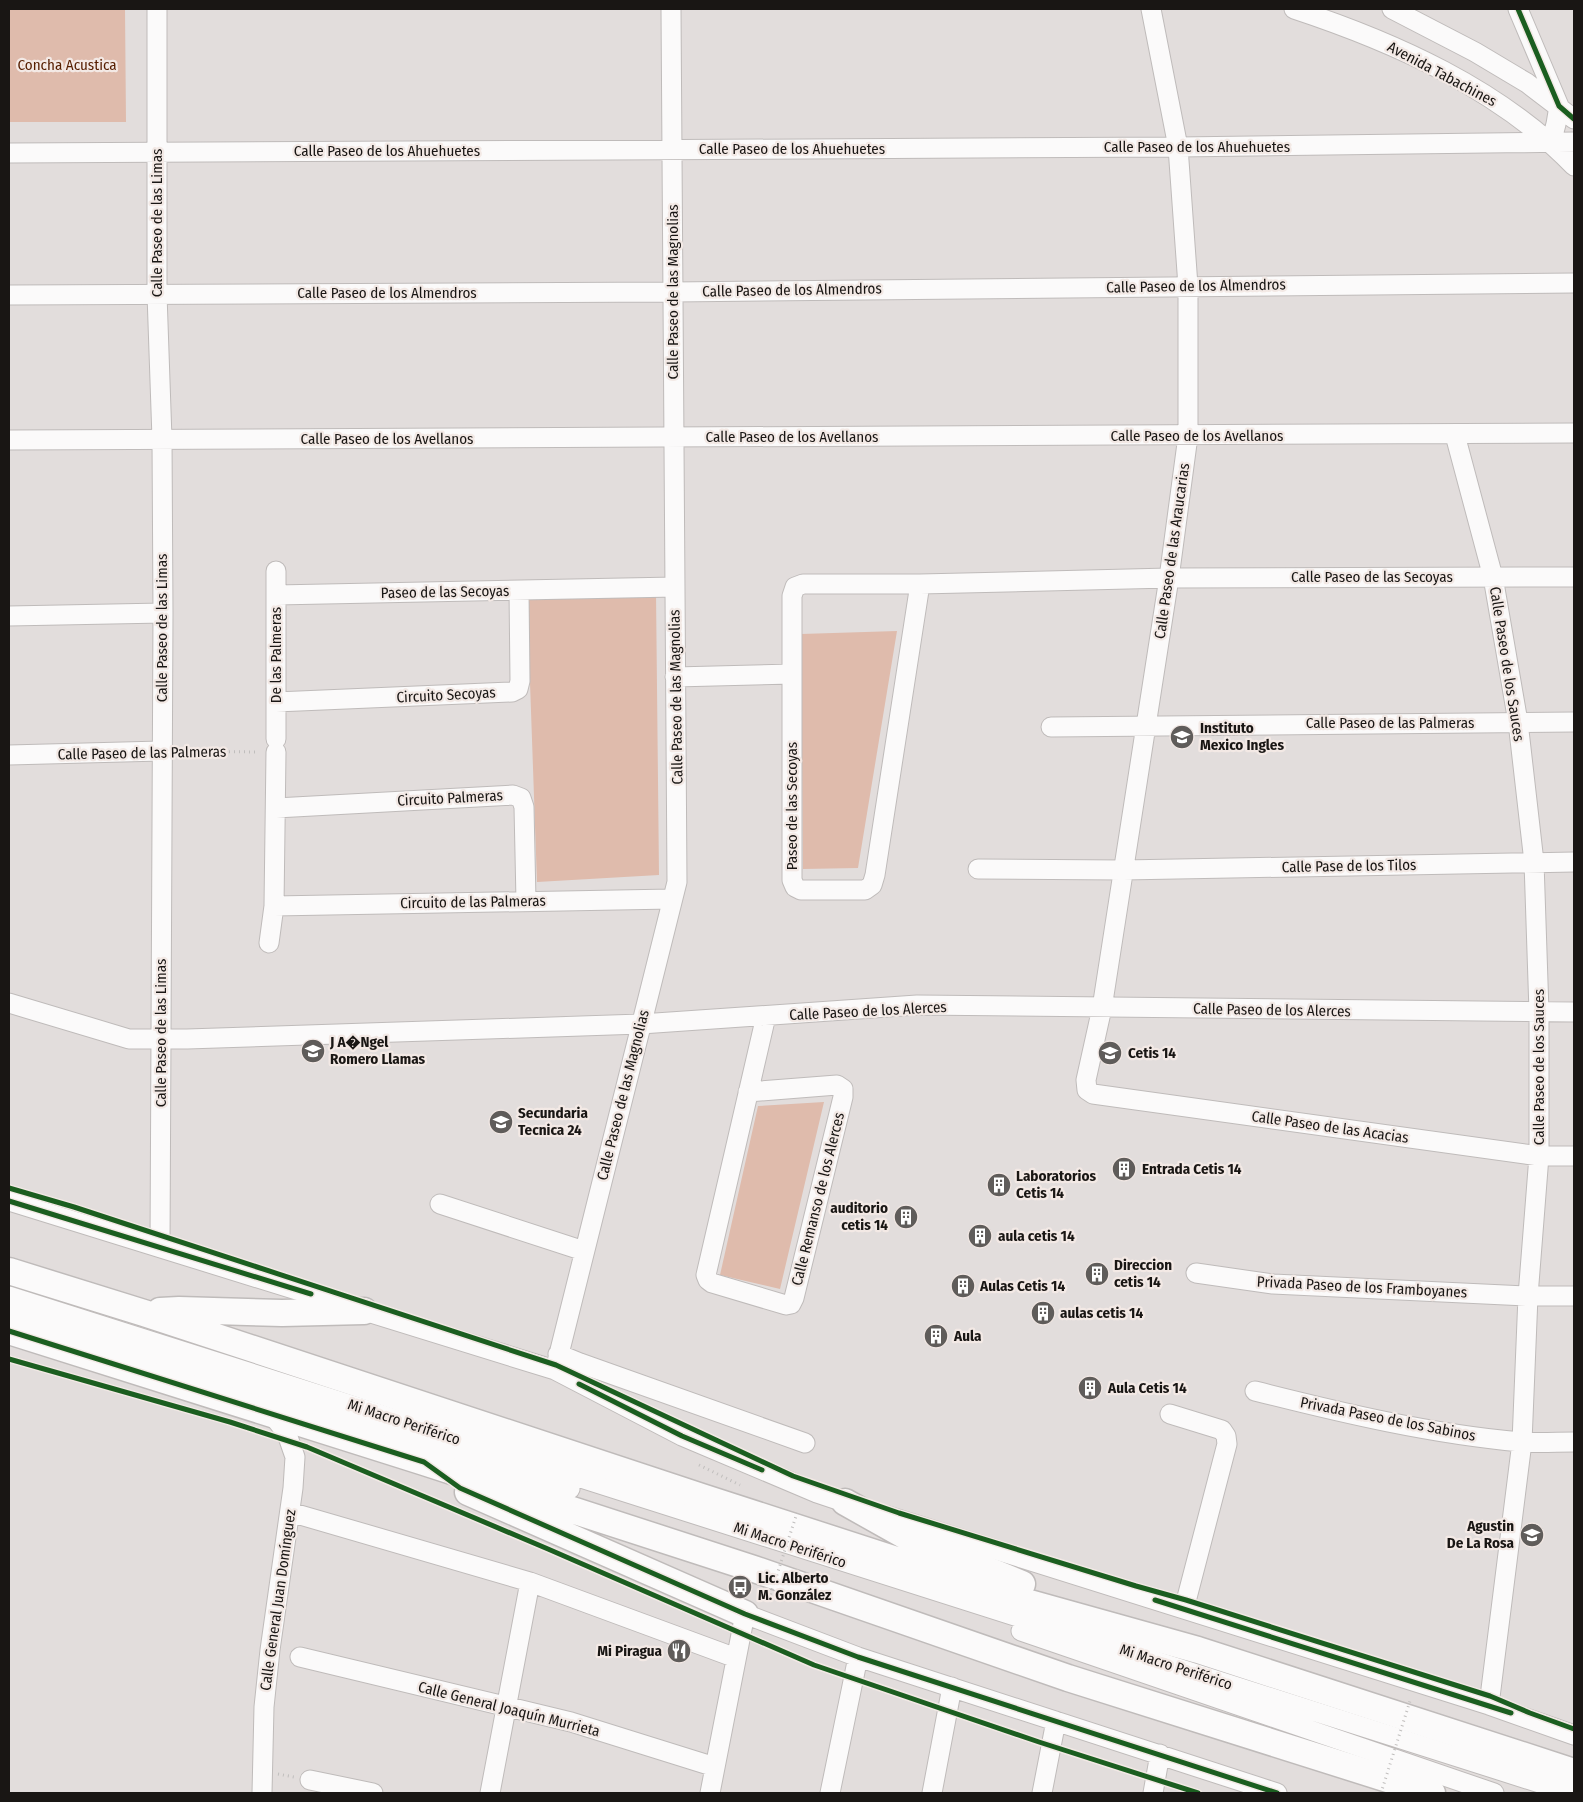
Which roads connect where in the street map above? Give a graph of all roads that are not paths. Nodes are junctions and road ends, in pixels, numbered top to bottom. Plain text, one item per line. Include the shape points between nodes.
1 (157, 9) edge
2 (671, 9) edge
3 (1151, 9) edge
4 (1294, 9) edge
5 (1392, 9) edge
6 (1518, 9) edge
7 (1558, 106) junction
8 (1574, 119) edge
9 (1574, 142) edge
10 (1550, 143) junction
11 (1178, 147) junction
12 (672, 150) junction
13 (9, 152) edge
14 (156, 152) junction
15 (1574, 166) edge
16 (1574, 283) edge
17 (1188, 286) junction
18 (673, 292) junction
19 (157, 294) junction
20 (9, 295) edge
21 (1574, 433) edge
22 (1455, 434) junction
23 (1188, 436) junction
24 (674, 438) junction
25 (162, 439) junction
26 (9, 440) edge
27 (276, 571) dead end
28 (1493, 577) junction
29 (1574, 577) edge
30 (1169, 578) junction
31 (920, 584) junction
32 (674, 586) junction
33 (520, 591) junction
34 (276, 595) junction
35 (163, 613) junction
36 (9, 616) edge
37 (792, 674) junction
38 (675, 677) junction
39 (276, 702) junction
40 (1518, 722) junction
41 (1574, 722) edge
42 (1146, 725) junction
43 (1051, 727) dead end
44 (161, 751) junction
45 (9, 755) edge
46 (276, 808) junction
47 (1534, 862) junction
48 (1574, 862) edge
49 (978, 869) dead end
50 (1123, 870) junction
51 (672, 899) junction
52 (526, 901) junction
53 (274, 906) junction
54 (270, 943) dead end
55 (9, 1004) edge
56 (1102, 1008) junction
57 (1539, 1012) junction
58 (1574, 1012) edge
59 (766, 1016) junction
60 (641, 1024) junction
61 (162, 1039) junction
62 (1087, 1090) joint
63 (748, 1092) junction
64 (1539, 1156) junction
65 (1574, 1156) edge
66 (9, 1201) edge
67 (440, 1204) dead end
68 (160, 1247) junction
69 (584, 1251) junction
70 (9, 1271) edge
71 (1196, 1273) dead end
72 (9, 1296) edge
73 (1528, 1296) junction
74 (1574, 1296) edge
75 (9, 1311) edge
76 (364, 1311) junction
77 (144, 1313) junction
78 (9, 1331) edge
79 (556, 1362) junction
80 (1255, 1391) dead end
81 (272, 1414) junction
82 (1170, 1414) dead end
83 (1522, 1442) junction
84 (1574, 1442) edge
85 (805, 1443) dead end
86 (424, 1462) junction
87 (845, 1502) junction
88 (290, 1512) junction
89 (530, 1582) junction
90 (749, 1604) junction
91 (1184, 1609) junction
92 (1198, 1650) junction
93 (300, 1657) dead end
94 (858, 1657) junction
95 (736, 1658) junction
96 (952, 1687) junction
97 (1489, 1705) junction
98 (506, 1707) junction
99 (1056, 1721) junction
100 (1574, 1735) edge
101 (1160, 1754) junction
102 (715, 1767) junction
103 (1574, 1772) edge
104 (310, 1780) road end
105 (262, 1793) edge
106 (372, 1793) edge
107 (490, 1793) edge
108 (710, 1793) edge
109 (830, 1793) edge
110 (932, 1793) edge
111 (1042, 1793) edge
112 (1153, 1793) edge
113 (1277, 1793) edge
114 (1432, 1793) edge
115 (1494, 1793) edge
116 (1571, 1793) edge

1 - 14 street, Calle Paseo de las Limas
2 - 12 street, Calle Paseo de las Magnolias
3 - 11 street, Calle Paseo de las Araucarias
4 - 10 street, Avenida Tabachines via 1403,51 1480,91 1520,117
5 - 7 street via 1482,56
6 - 7 street
7 - 8 street
7 - 10 street
9 - 10 street, Calle Paseo de los Ahuehuetes
10 - 11 street, Calle Paseo de los Ahuehuetes
10 - 15 street, Avenida Tabachines
11 - 12 street, Calle Paseo de los Ahuehuetes
11 - 17 street, Calle Paseo de las Araucarias
12 - 14 street, Calle Paseo de los Ahuehuetes
12 - 18 street, Calle Paseo de las Magnolias
13 - 14 street, Calle Paseo de los Ahuehuetes
14 - 19 street, Calle Paseo de las Limas
16 - 17 street, Calle Paseo de los Almendros
17 - 18 street, Calle Paseo de los Almendros
17 - 23 street, Calle Paseo de las Araucarias
18 - 19 street, Calle Paseo de los Almendros
18 - 24 street, Calle Paseo de las Magnolias
19 - 20 street, Calle Paseo de los Almendros
19 - 25 street, Calle Paseo de las Limas
21 - 22 street, Calle Paseo de los Avellanos
22 - 23 street, Calle Paseo de los Avellanos
22 - 28 street, Calle Paseo de los Sauces
23 - 24 street, Calle Paseo de los Avellanos
23 - 30 street, Calle Paseo de las Araucarias
24 - 25 street, Calle Paseo de los Avellanos
24 - 32 street, Calle Paseo de las Magnolias
25 - 26 street, Calle Paseo de los Avellanos
25 - 35 street, Calle Paseo de las Limas
27 - 34 street, De las Palmeras
28 - 29 street, Calle Paseo de las Secoyas
28 - 30 street, Calle Paseo de las Secoyas
28 - 40 street, Calle Paseo de los Sauces
30 - 31 street, Paseo de las Secoyas
30 - 42 street, Calle Paseo de las Araucarias
31 - 37 street, Paseo de las Secoyas via 803,584 795,587 792,596
31 - 37 street, Paseo de las Secoyas via 876,875 872,885 865,890 801,890 795,888 792,880
32 - 33 street, Paseo de las Secoyas
32 - 38 street, Calle Paseo de las Magnolias
33 - 34 street, Paseo de las Secoyas
33 - 39 street, Circuito Secoyas via 520,680 518,689 512,692
34 - 39 street, De las Palmeras
35 - 36 street
35 - 44 street, Calle Paseo de las Limas
37 - 38 street
38 - 51 street, Calle Paseo de las Magnolias via 678,866
39 - 46 street, De las Palmeras
40 - 41 street, Calle Paseo de las Palmeras
40 - 42 street, Calle Paseo de las Palmeras
40 - 47 street, Calle Paseo de los Sauces
42 - 43 street, Calle Paseo de las Palmeras
42 - 50 street, Calle Paseo de las Araucarias
44 - 45 street, Calle Paseo de las Palmeras
44 - 61 street, Calle Paseo de las Limas
46 - 52 street, Circuito Palmeras via 513,794 521,798 524,807
46 - 53 street, De las Palmeras
47 - 48 street, Calle Pase de los Tilos
47 - 50 street, Calle Pase de los Tilos
47 - 57 street, Calle Paseo de los Sauces
49 - 50 street, Calle Pase de los Tilos
50 - 56 street, Calle Paseo de las Araucarias
51 - 52 street, Circuito de las Palmeras
51 - 60 street, Calle Paseo de las Magnolias
52 - 53 street, Circuito de las Palmeras
53 - 54 street, De las Palmeras
55 - 61 street, Calle Paseo de los Alerces via 129,1039
56 - 57 street, Calle Paseo de los Alerces
56 - 59 street, Calle Paseo de los Alerces via 917,1006
56 - 62 street, Calle Paseo de las Araucarias via 1086,1080
57 - 58 street, Calle Paseo de los Alerces
57 - 64 street, Calle Paseo de los Sauces
59 - 60 street, Calle Paseo de los Alerces
59 - 63 street, Calle Remanso de los Alerces
60 - 61 street, Calle Paseo de los Alerces
60 - 69 street, Calle Paseo de las Magnolias
61 - 68 street, Calle Paseo de las Limas
62 - 64 street, Calle Paseo de las Acacias via 1093,1094
63 - 63 street, Calle Remanso de los Alerces via 706,1275 712,1282 786,1305 791,1304 794,1298 843,1089 838,1085
64 - 65 street, Calle Paseo de las Acacias
64 - 73 street, Calle Paseo de los Sauces
66 - 68 street
67 - 69 street
68 - 76 street
69 - 79 street, Calle Paseo de las Magnolias
70 - 77 highway
71 - 73 street, Privada Paseo de los Framboyanes via 1274,1284
72 - 116 street, Mi Macro Periférico
73 - 74 street, Privada Paseo de los Framboyanes
73 - 83 street, Calle Paseo de los Sauces
75 - 115 street, Mi Macro Periférico via 155,1360 955,1609
76 - 77 highway via 179,1310
76 - 79 street
77 - 92 highway via 1026,1602
78 - 81 highway
79 - 85 street via 580,1363
79 - 87 street via 682,1436 817,1494
80 - 83 street, Privada Paseo de los Sabinos via 1346,1414
81 - 86 highway
81 - 88 street, Calle General Juan Domínguez via 287,1434 295,1457
82 - 91 street via 1222,1430 1227,1444
83 - 84 street, Privada Paseo de los Sabinos
83 - 97 street, Calle Paseo de los Sauces
86 - 90 highway via 460,1488
86 - 114 highway via 754,1569 1068,1678
87 - 91 street
87 - 92 highway via 909,1538 1105,1618
88 - 89 street
88 - 105 street, Calle General Juan Domínguez via 264,1707
89 - 95 street
89 - 98 street
90 - 94 street
90 - 95 street
91 - 97 street
92 - 103 highway
93 - 98 street, Calle General Joaquín Murrieta
94 - 96 street
94 - 109 street
95 - 102 street
96 - 99 street
96 - 110 street
97 - 100 street
98 - 102 street, Calle General Joaquín Murrieta via 571,1722
98 - 107 street
99 - 101 street
99 - 111 street
101 - 112 street
101 - 113 street
102 - 108 street
104 - 106 street

